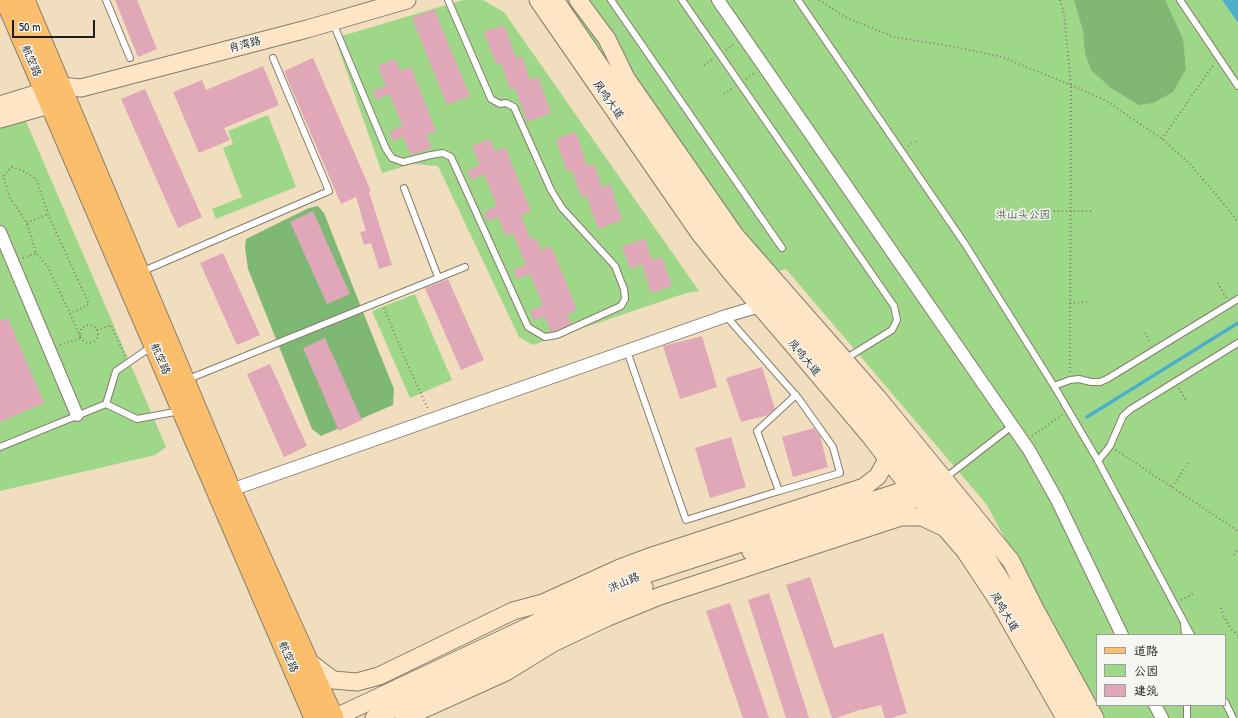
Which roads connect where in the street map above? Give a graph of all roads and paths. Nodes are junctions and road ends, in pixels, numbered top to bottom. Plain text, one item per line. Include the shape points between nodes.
1 (5, 0) edge
2 (25, 0) edge
3 (106, 0) edge
4 (407, 0) edge
5 (448, 0) edge
6 (538, 0) edge
7 (555, 0) edge
8 (578, 0) edge
9 (611, 0) edge
10 (682, 0) edge
11 (718, 0) edge
12 (798, 0) edge
13 (819, 0) edge
14 (1060, 0) edge
15 (1180, 0) edge
16 (333, 21) junction
17 (1218, 57) junction
18 (130, 58) dead end
19 (273, 58) dead end
20 (1071, 84) junction
21 (1238, 86) edge
22 (61, 94) junction
23 (0, 105) edge
24 (0, 118) edge
25 (1162, 139) junction
26 (404, 188) dead end
27 (1050, 211) dead end
28 (1070, 211) junction
29 (1094, 211) dead end
30 (48, 214) junction
31 (27, 223) junction
32 (1238, 223) edge
33 (0, 232) edge
34 (782, 248) dead end
35 (36, 253) junction
36 (13, 262) junction
37 (465, 267) dead end
38 (140, 273) junction
39 (438, 277) junction
40 (1218, 283) dead end
41 (1238, 299) edge
42 (381, 300) junction
43 (1087, 302) dead end
44 (1070, 303) junction
45 (1230, 304) junction
46 (760, 306) junction
47 (70, 314) junction
48 (726, 316) junction
49 (98, 330) junction
50 (1145, 333) dead end
51 (81, 338) junction
52 (1238, 344) edge
53 (154, 345) junction
54 (50, 349) junction
55 (1155, 349) junction
56 (627, 351) junction
57 (844, 360) junction
58 (129, 363) junction
59 (185, 380) junction
60 (1070, 380) junction
61 (1176, 382) junction
62 (1054, 386) junction
63 (796, 395) junction
64 (1186, 401) dead end
65 (106, 404) junction
66 (181, 410) junction
67 (77, 415) junction
68 (433, 419) junction
69 (1055, 420) dead end
70 (1012, 426) junction
71 (1034, 435) dead end
72 (1110, 446) junction
73 (0, 447) edge
74 (887, 459) junction
75 (1098, 461) junction
76 (1188, 463) dead end
77 (936, 484) junction
78 (1172, 487) junction
79 (231, 490) junction
80 (779, 491) junction
81 (914, 493) junction
82 (945, 528) junction
83 (1238, 531) edge
84 (1238, 549) edge
85 (1234, 555) dead end
86 (1194, 593) dead end
87 (1174, 603) junction
88 (1221, 608) dead end
89 (1184, 621) junction
90 (1122, 634) edge
91 (1184, 634) edge
92 (1190, 634) edge
93 (1238, 635) edge
94 (308, 661) junction
95 (1226, 704) edge
96 (1156, 706) edge
97 (1187, 706) edge
98 (314, 718) edge
99 (334, 718) edge
100 (374, 718) edge
101 (404, 718) edge
102 (1065, 718) edge
103 (1081, 718) edge
104 (1095, 718) edge
105 (1162, 718) edge
106 (1187, 718) edge
107 (1233, 718) edge

1 - 22 main road, 航空路
2 - 22 main road, 航空路
3 - 18 lane
4 - 16 street, 肖湾路
5 - 16 lane via 491,99 514,107 551,190 562,208 615,266 624,290 625,299 621,306 557,335 545,337 528,327 450,157 443,153 403,162 392,158
6 - 46 street, 凤鸣大道 via 700,234
7 - 77 street, 凤鸣大道 via 717,237
8 - 57 street via 607,39 626,78 735,235
9 - 34 lane
10 - 57 lane via 894,306 897,320 892,330
11 - 70 street
12 - 62 lane via 965,244
13 - 20 path via 845,17 894,37 1002,57
14 - 20 path via 1064,14
15 - 17 lane
16 - 22 street, 肖湾路
17 - 21 lane
17 - 25 path
19 - 38 lane via 328,191
20 - 25 path via 1105,100
20 - 28 path
22 - 23 street, 肖湾路
22 - 24 street, 肖湾路
22 - 38 main road, 航空路
22 - 53 main road, 航空路
25 - 32 path via 1190,164
26 - 39 lane
27 - 28 path
28 - 29 path
28 - 44 path
30 - 31 path
30 - 31 path via 36,179 12,167 3,176 10,198
30 - 47 path via 89,304
31 - 35 path
33 - 36 street
35 - 36 path
35 - 47 path via 48,267
36 - 54 street
37 - 39 lane
38 - 59 main road, 航空路
39 - 42 lane
40 - 45 path
41 - 45 lane
42 - 59 lane
42 - 68 path
43 - 44 path
44 - 60 path
45 - 55 lane
46 - 48 street
46 - 74 street, 凤鸣大道
47 - 51 path
48 - 56 street
48 - 63 lane
49 - 51 path via 98,336 92,342 86,342
49 - 51 path via 91,325 85,326 81,330
49 - 58 path via 112,325
50 - 55 path
51 - 54 path
52 - 61 lane
53 - 58 lane
53 - 66 main road, 航空路
54 - 67 street
55 - 60 lane via 1100,382
56 - 68 street
56 - 80 lane via 686,520
57 - 77 street via 876,397
58 - 65 lane via 116,371
59 - 79 main road, 航空路
60 - 62 lane
61 - 64 path
61 - 72 lane via 1123,416
62 - 75 lane
63 - 80 lane via 757,431
63 - 80 lane via 833,447 840,472
65 - 66 lane via 137,419
65 - 67 lane
66 - 98 main road, 航空路
67 - 73 lane
68 - 79 street
69 - 71 path
70 - 77 lane
70 - 90 street via 1057,500
72 - 75 lane
72 - 78 path
74 - 81 street, 凤鸣大道
74 - 94 street via 878,476 864,486 620,568 543,603 513,611 379,676 357,682 333,680
75 - 87 lane
76 - 78 path
77 - 81 street, 洪山路
77 - 103 street, 凤鸣大道 via 1011,596
77 - 104 street via 1011,561
78 - 83 path
79 - 94 main road, 航空路
81 - 82 street, 凤鸣大道
81 - 99 street, 洪山路 via 647,574 570,607
81 - 100 street, 洪山路 via 652,584
82 - 101 street via 922,517 901,517 660,596 553,643 506,672
82 - 102 street, 凤鸣大道 via 966,551 1000,604
84 - 85 path
86 - 87 path
87 - 89 lane
88 - 93 path via 1231,629
89 - 91 lane
89 - 92 lane
94 - 99 main road, 航空路
95 - 107 lane
96 - 105 street
97 - 106 lane

